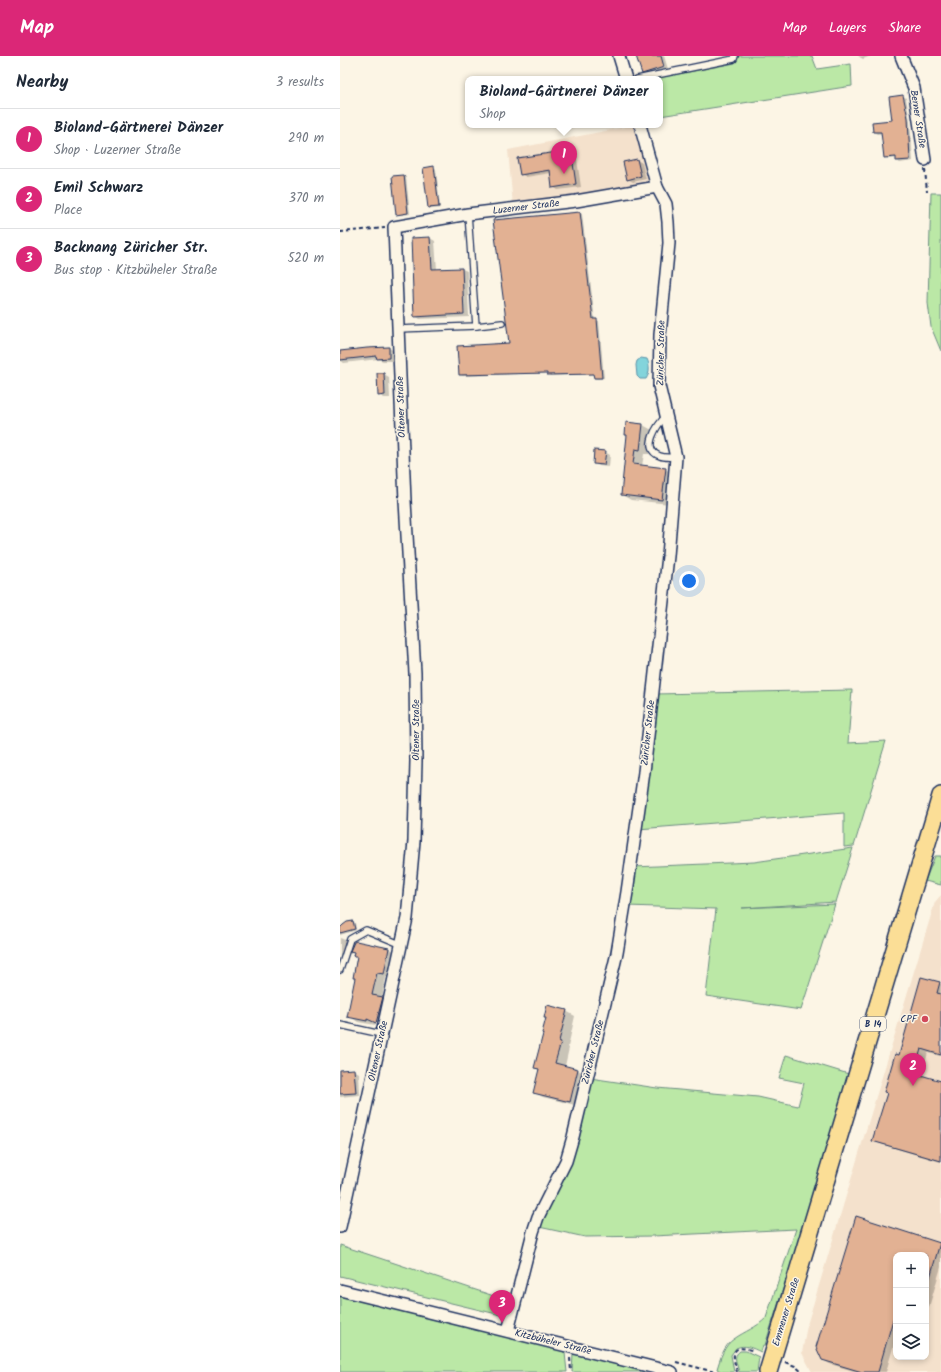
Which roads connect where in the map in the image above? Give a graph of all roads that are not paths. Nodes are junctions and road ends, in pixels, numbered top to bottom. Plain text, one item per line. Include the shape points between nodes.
1 (619, 56) edge
2 (735, 56) edge
3 (901, 56) edge
4 (625, 76) edge
5 (652, 76) edge
6 (641, 128) edge
7 (925, 160) road end
8 (657, 187) junction
9 (468, 214) junction
10 (394, 227) joint
11 (502, 323) dead end
12 (476, 326) junction
13 (398, 329) junction
14 (666, 415) junction
15 (676, 457) junction
16 (941, 796) edge
17 (400, 944) junction
18 (340, 970) edge
19 (340, 1025) edge
20 (381, 1034) junction
21 (340, 1227) edge
22 (340, 1290) edge
23 (508, 1331) junction
24 (774, 1367) edge
25 (672, 1372) edge

1 - 4 street
2 - 5 lane via 734,59
3 - 7 street, Berner Straße via 914,88
6 - 8 street, Züricher Straße
8 - 9 street, Luzerner Straße via 576,201
8 - 14 street, Züricher Straße via 666,204 669,243 660,335 659,386
9 - 10 street, Luzerner Straße
9 - 12 lane
10 - 13 street, Oltener Straße
11 - 12 lane
12 - 13 lane
13 - 17 street, Oltener Straße via 416,673 414,841 407,918
14 - 15 street, Züricher Straße
14 - 15 lane via 654,431 651,448 658,456
15 - 23 street, Züricher Straße via 668,556 644,772 617,953 566,1161 538,1217
16 - 24 main road, Emmener Straße / B 14 via 804,1251
17 - 18 lane via 366,930 350,939
17 - 20 street, Oltener Straße
19 - 20 lane
20 - 21 street, Oltener Straße
22 - 23 street, Kitzbüheler Straße
23 - 25 street, Kitzbüheler Straße

